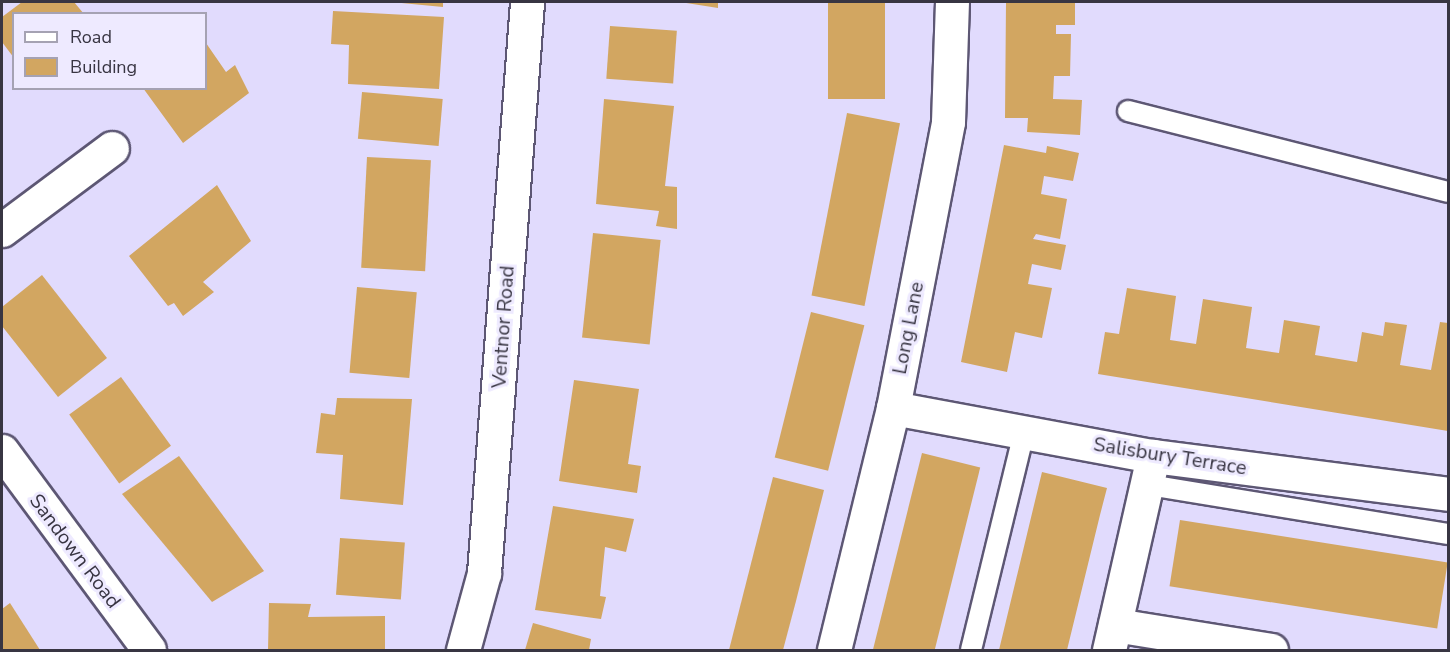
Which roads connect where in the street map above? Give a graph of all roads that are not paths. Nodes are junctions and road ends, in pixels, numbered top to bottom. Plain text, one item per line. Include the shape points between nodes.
1 (527, 2) edge
2 (952, 2) edge
3 (1128, 111) dead end
4 (112, 148) dead end
5 (1449, 192) edge
6 (2, 230) edge
7 (893, 408) junction
8 (1024, 432) junction
9 (2, 451) edge
10 (1151, 470) junction
11 (1449, 494) edge
12 (1449, 534) edge
13 (1112, 638) edge
14 (1255, 649) edge
15 (149, 651) edge
16 (463, 651) edge
17 (834, 651) edge
18 (970, 651) edge

1 - 16 street, Ventnor Road via 484,573
2 - 7 street, Long Lane via 948,122
3 - 5 lane
4 - 6 street
7 - 8 street, Salisbury Terrace
7 - 17 street, Long Lane
8 - 10 street, Salisbury Terrace
8 - 18 lane
9 - 15 street, Sandown Road
10 - 11 street, Salisbury Terrace
10 - 12 lane
10 - 13 street
13 - 14 street

